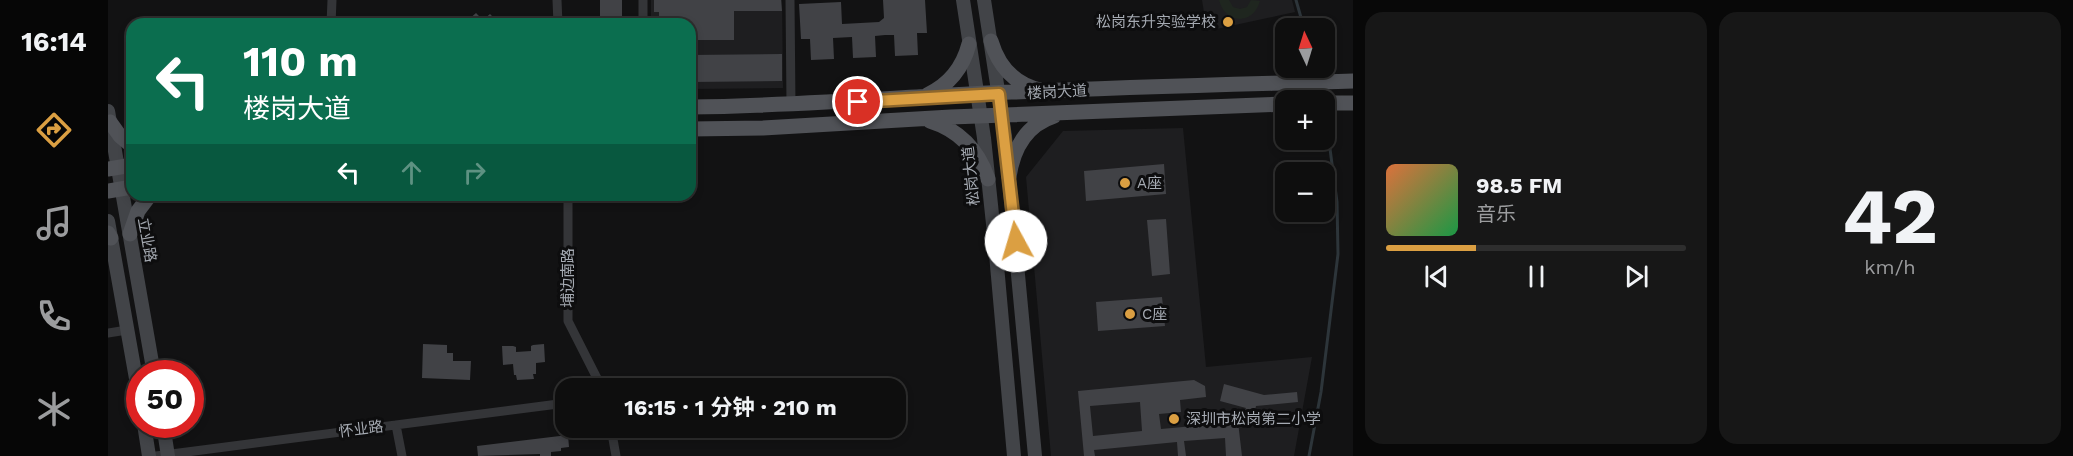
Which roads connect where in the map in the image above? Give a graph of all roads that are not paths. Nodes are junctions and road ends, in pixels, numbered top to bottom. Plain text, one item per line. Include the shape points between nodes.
1 (332, 0) edge
2 (557, 0) edge
3 (643, 0) edge
4 (790, 0) edge
5 (963, 0) edge
6 (984, 0) edge
7 (331, 18) edge
8 (558, 18) edge
9 (643, 18) edge
10 (991, 40) junction
11 (969, 44) junction
12 (1353, 81) edge
13 (1063, 91) junction
14 (977, 94) junction
15 (999, 94) junction
16 (921, 97) junction
17 (1335, 103) edge
18 (1353, 103) edge
19 (791, 105) junction
20 (1275, 105) edge
21 (696, 107) edge
22 (1066, 113) junction
23 (1002, 115) junction
24 (980, 116) junction
25 (109, 117) edge
26 (921, 119) junction
27 (696, 129) edge
28 (126, 141) edge
29 (119, 167) edge
30 (1010, 177) junction
31 (988, 179) junction
32 (120, 189) edge
33 (146, 201) edge
34 (568, 201) edge
35 (108, 221) edge
36 (130, 234) junction
37 (109, 236) edge
38 (127, 330) junction
39 (108, 333) edge
40 (132, 360) edge
41 (152, 360) edge
42 (597, 378) edge
43 (555, 404) edge
44 (396, 425) junction
45 (146, 438) edge
46 (163, 438) edge
47 (613, 438) edge
48 (164, 455) edge
49 (149, 456) edge
50 (402, 456) edge
51 (616, 456) edge
52 (1014, 456) edge
53 (1035, 456) edge

1 - 7 street
2 - 8 street
3 - 9 street
4 - 19 street
5 - 11 main road, 松岗大道
6 - 10 main road
10 - 13 main road via 1002,66 1017,80 1036,89
10 - 15 main road
11 - 14 main road, 松岗大道
11 - 16 main road via 953,77
12 - 13 main road, 楼岗大道
13 - 15 main road, 楼岗大道
14 - 15 main road, 楼岗大道
14 - 16 main road, 楼岗大道
14 - 24 main road, 松岗大道
15 - 23 main road
16 - 19 main road, 楼岗大道
17 - 18 main road
19 - 21 main road, 楼岗大道
20 - 22 main road, 楼岗大道
22 - 23 main road, 楼岗大道
22 - 30 main road via 1037,124 1025,134 1011,161
23 - 24 main road, 楼岗大道
23 - 30 main road
24 - 26 main road, 楼岗大道
24 - 31 main road, 松岗大道
25 - 28 main road
25 - 29 main road, 立业路
26 - 27 main road, 楼岗大道
26 - 31 main road via 939,124 964,139
29 - 32 main road, 立业路
30 - 53 main road
31 - 52 main road, 松岗大道
32 - 36 main road, 立业路
33 - 36 main road
34 - 42 street, 埔边南路 via 568,321
35 - 37 main road
36 - 41 main road, 立业路
37 - 38 main road
38 - 39 street
38 - 40 main road
43 - 44 street, 怀业路
44 - 48 street, 怀业路
44 - 50 street
45 - 49 main road
46 - 48 main road
47 - 51 street

